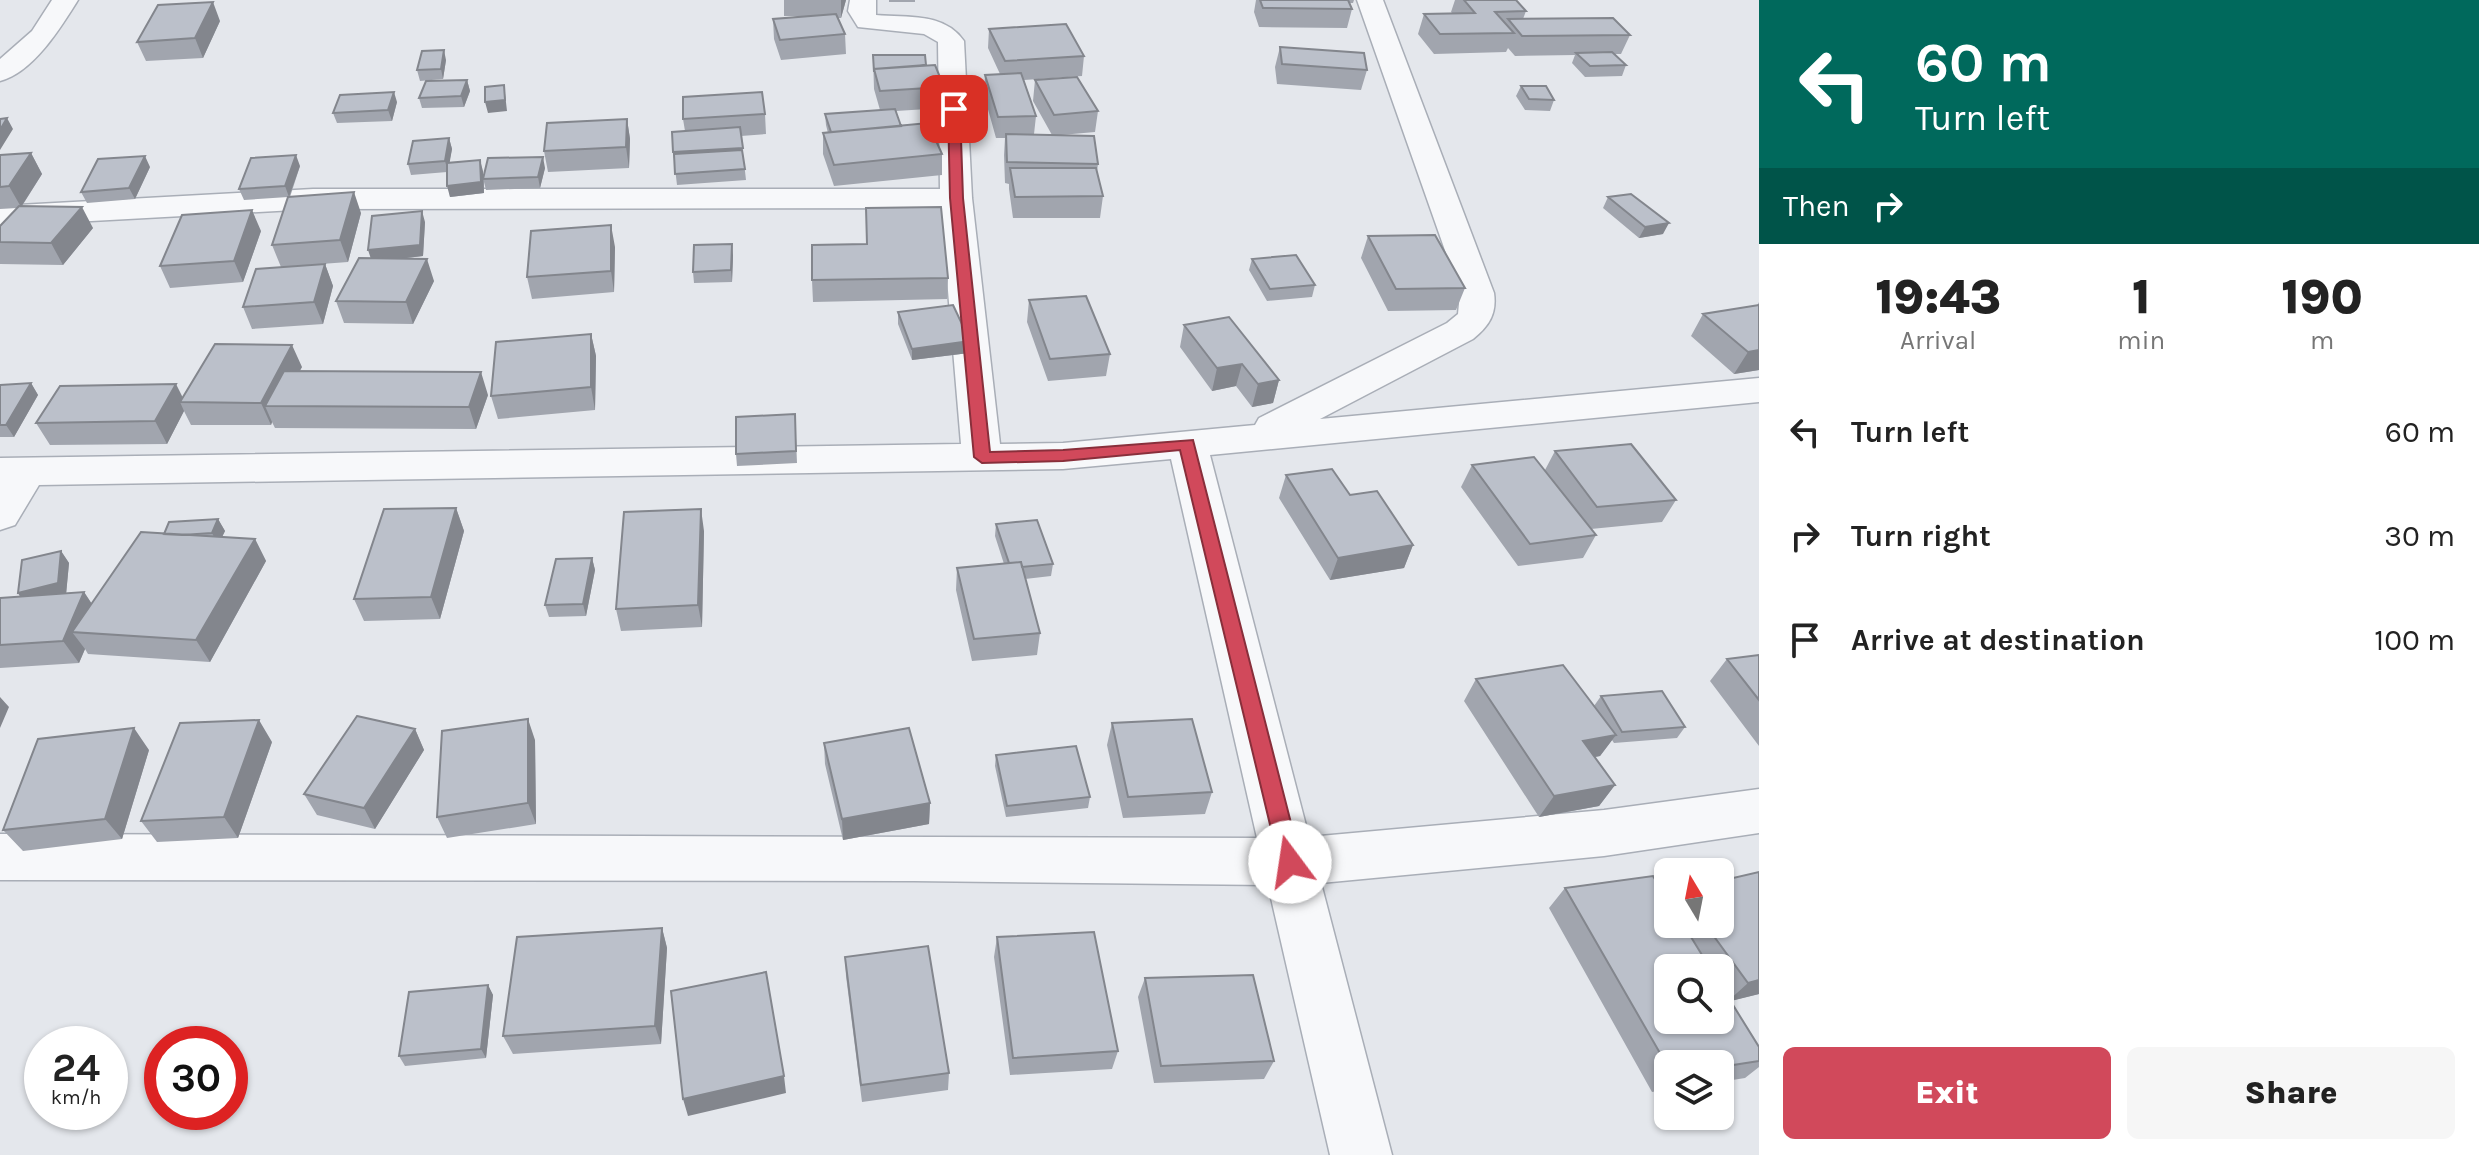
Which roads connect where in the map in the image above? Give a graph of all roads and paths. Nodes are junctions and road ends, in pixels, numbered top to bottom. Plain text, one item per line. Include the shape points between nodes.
1 (65, 0) edge
2 (863, 0) edge
3 (1370, 0) edge
4 (0, 73) edge
5 (956, 198) junction
6 (0, 216) edge
7 (1759, 390) edge
8 (1254, 438) junction
9 (1187, 444) junction
10 (982, 457) junction
11 (13, 472) edge
12 (0, 515) edge
13 (1759, 811) edge
14 (0, 857) edge
15 (1290, 862) junction
16 (1361, 1155) edge

1 - 4 street via 42,36
2 - 5 street via 861,11 867,21 936,28 951,41
3 - 8 street via 1477,293 1476,320
5 - 6 street via 313,199
5 - 10 street
7 - 8 street
8 - 9 street
9 - 10 street via 1063,456
9 - 15 street
10 - 11 street
11 - 12 street
13 - 15 street via 1604,833
14 - 15 street
15 - 16 street

